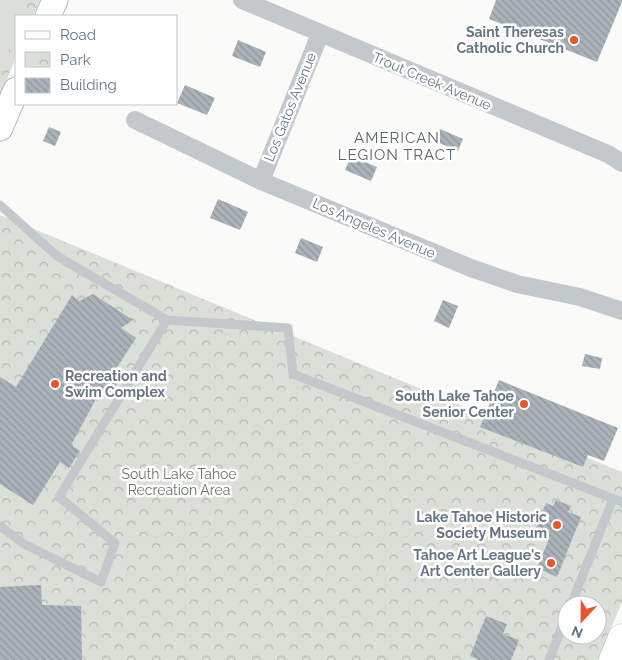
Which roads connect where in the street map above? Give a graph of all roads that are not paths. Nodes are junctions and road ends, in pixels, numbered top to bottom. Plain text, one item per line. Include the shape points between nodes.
1 (55, 0) edge
2 (242, 0) edge
3 (48, 15) edge
4 (320, 34) junction
5 (15, 92) edge
6 (135, 120) dead end
7 (0, 128) edge
8 (622, 163) edge
9 (261, 181) junction
10 (0, 205) edge
11 (622, 311) edge
12 (168, 320) junction
13 (618, 500) edge
14 (0, 526) edge
15 (575, 595) edge
16 (557, 638) edge
17 (622, 638) edge
18 (548, 660) edge
19 (613, 660) edge

1 - 3 street
2 - 4 street, Trout Creek Avenue
4 - 8 street, Trout Creek Avenue via 608,154
4 - 9 street, Los Gatos Avenue
5 - 7 street
6 - 9 street, Los Angeles Avenue
9 - 11 street, Los Angeles Avenue via 470,268 517,284 580,297
10 - 12 lane via 57,256
12 - 13 lane via 288,328 293,374
12 - 14 lane via 59,497 115,544 101,582 24,544
13 - 15 lane
16 - 18 lane
17 - 19 highway

